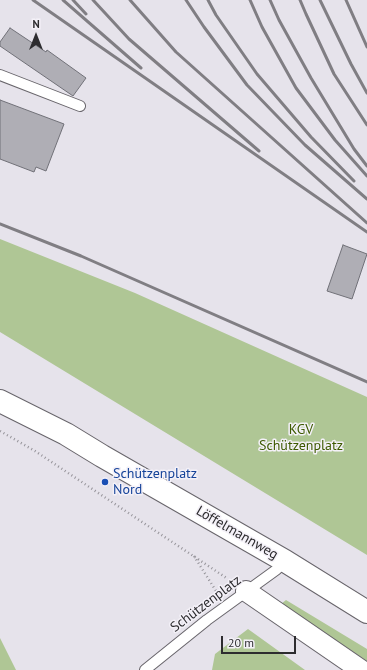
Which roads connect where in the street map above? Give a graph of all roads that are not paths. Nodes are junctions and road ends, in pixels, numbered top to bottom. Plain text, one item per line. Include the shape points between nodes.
1 (0, 75) edge
2 (80, 106) dead end
3 (0, 401) edge
4 (286, 561) junction
5 (246, 591) junction
6 (367, 612) edge
7 (145, 670) edge
8 (361, 670) edge

1 - 2 lane
3 - 4 street, Löffelmannweg via 66,434
4 - 5 lane, Schützenplatz
4 - 6 street, Löffelmannweg
5 - 7 lane, Schützenplatz
5 - 8 street

